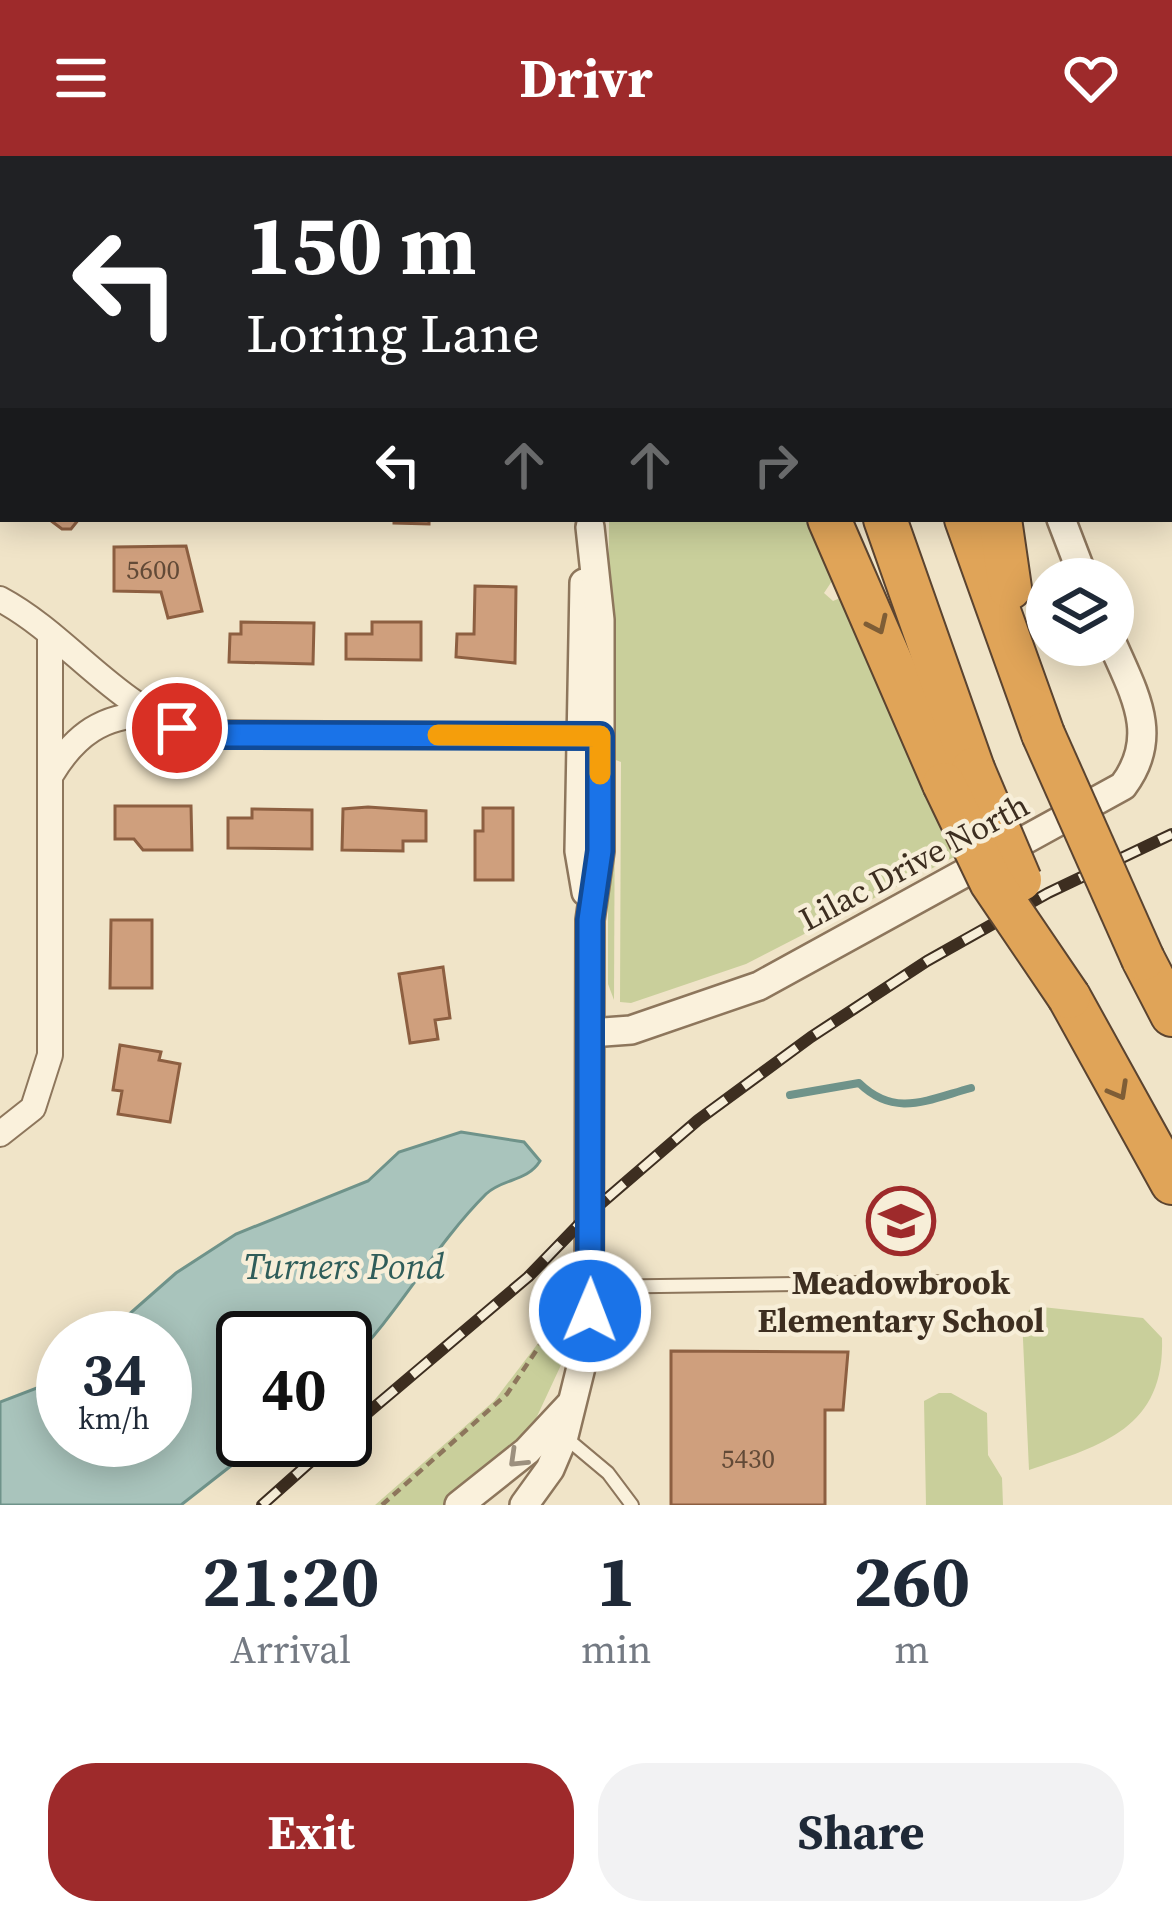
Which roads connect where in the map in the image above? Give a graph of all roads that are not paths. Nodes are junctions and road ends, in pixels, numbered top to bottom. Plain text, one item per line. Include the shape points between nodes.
1 (832, 522) edge
2 (886, 522) edge
3 (967, 522) edge
4 (1000, 522) edge
5 (1062, 522) edge
6 (590, 523) edge
7 (1076, 558) edge
8 (0, 599) edge
9 (50, 634) junction
10 (1122, 666) edge
11 (1024, 690) junction
12 (151, 716) junction
13 (590, 736) junction
14 (959, 776) junction
15 (49, 777) junction
16 (1172, 1015) edge
17 (590, 1033) junction
18 (0, 1134) edge
19 (1172, 1183) edge
20 (936, 1282) dead end
21 (578, 1294) junction
22 (569, 1406) junction
23 (564, 1436) junction
24 (459, 1505) edge
25 (524, 1505) edge
26 (632, 1505) edge

1 -> 14 highway
2 - 14 highway
3 - 11 highway
4 - 11 highway
5 - 7 street
6 - 13 street via 580,620
8 - 9 street
9 - 12 street
9 - 15 street
10 - 17 street, Lilac Drive North via 1145,724 1123,786 759,986 631,1030
11 - 16 highway, bridge
12 - 13 street via 221,735
12 - 15 street via 95,726
13 - 17 street via 579,851 590,920
14 -> 19 highway, bridge via 991,882 1069,998
15 - 18 street via 47,1075 33,1108
17 - 21 street
20 - 21 lane
21 - 22 street via 589,1335
22 - 23 street
22 -> 24 street
23 - 25 street
23 - 26 lane

